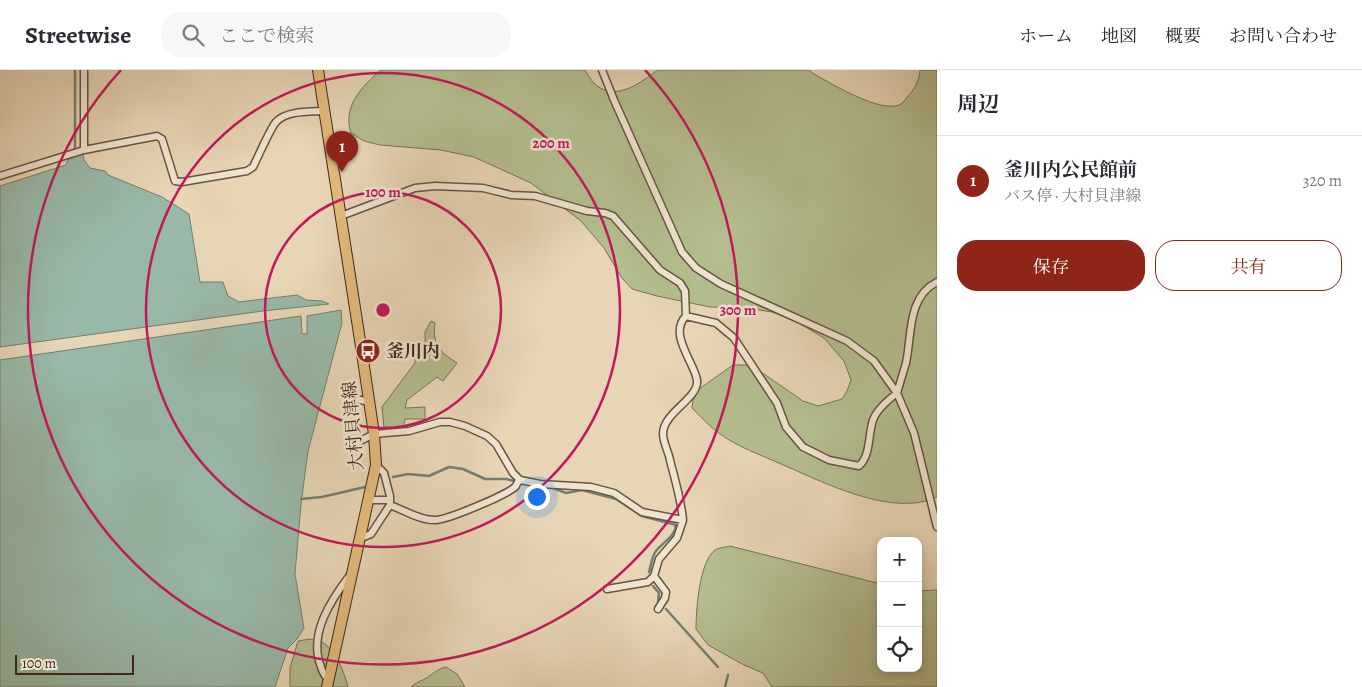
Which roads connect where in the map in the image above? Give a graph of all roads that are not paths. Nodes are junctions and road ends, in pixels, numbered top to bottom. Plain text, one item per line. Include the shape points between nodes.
1 (84, 70) edge
2 (318, 70) edge
3 (602, 70) edge
4 (325, 111) junction
5 (83, 150) junction
6 (0, 176) edge
7 (341, 216) junction
8 (937, 282) edge
9 (686, 316) junction
10 (897, 393) junction
11 (352, 398) dead end
12 (369, 402) junction
13 (374, 434) junction
14 (350, 446) dead end
15 (376, 465) junction
16 (518, 482) junction
17 (369, 500) junction
18 (390, 503) junction
19 (683, 520) junction
20 (937, 527) edge
21 (361, 538) junction
22 (353, 572) junction
23 (654, 576) junction
24 (607, 589) dead end
25 (658, 608) dead end
26 (328, 684) edge

1 - 5 street
2 - 4 main road, 大村貝津線
3 - 10 street via 682,252 696,268 721,284 847,341 874,361
4 - 5 street via 298,113 276,122 253,167 247,171 182,182 174,182 162,139 158,136
4 - 7 main road, 大村貝津線
5 - 6 street
7 - 9 street via 415,188 435,186 483,188 536,196 605,213 613,216 660,270 680,283 685,291
7 - 12 main road, 大村貝津線
8 - 10 street via 925,289 916,304
9 - 10 street via 716,323 734,338 777,403 786,427 803,447 829,460 859,466 865,460 875,415
9 - 19 street via 681,325 681,343 697,382 694,391 665,422 663,434
10 - 20 street via 914,433
11 - 12 street
12 - 13 main road, 大村貝津線
13 - 14 street
13 - 15 main road, 大村貝津線
13 - 16 street via 440,422 465,426 496,444
15 - 17 main road, 大村貝津線
15 - 18 street via 384,473
16 - 18 street via 488,501 436,521
16 - 19 street via 592,487 614,493 642,512
17 - 18 street
17 - 21 main road, 大村貝津線
18 - 21 street via 371,534
19 - 23 street via 677,538 659,559
21 - 22 main road, 大村貝津線
22 - 26 main road, 大村貝津線
22 - 26 street via 324,614 319,631 318,652
23 - 24 street via 648,582
23 - 25 street via 666,592

